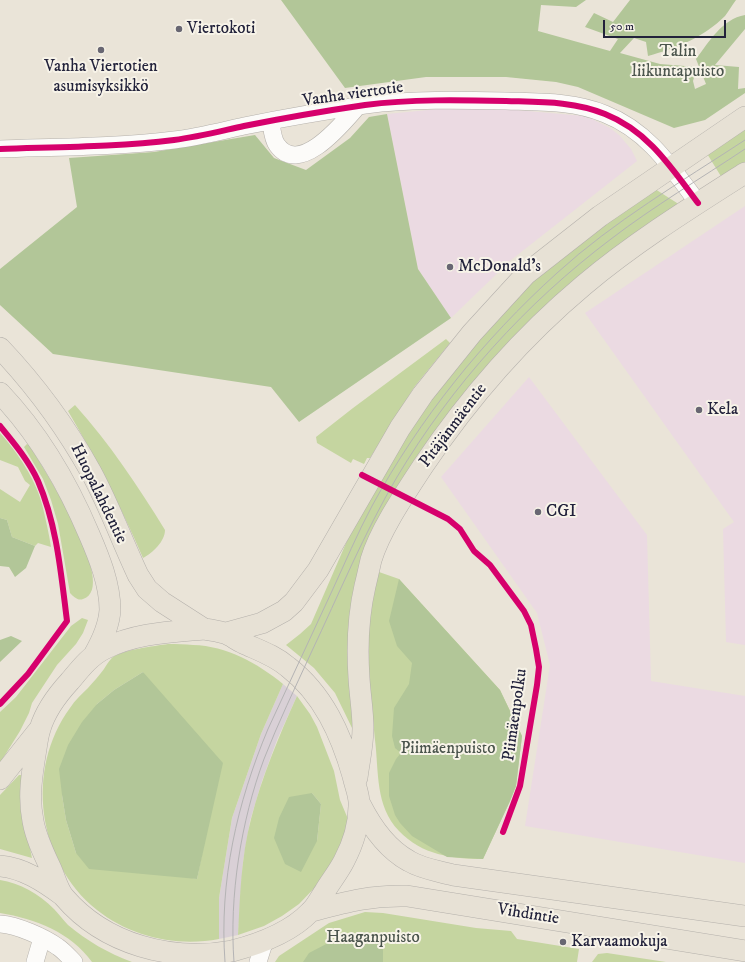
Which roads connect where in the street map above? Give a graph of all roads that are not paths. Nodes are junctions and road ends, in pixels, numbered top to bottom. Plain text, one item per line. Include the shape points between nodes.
1 (358, 106) junction
2 (745, 118) edge
3 (270, 121) junction
4 (0, 149) edge
5 (671, 166) junction
6 (745, 173) edge
7 (698, 203) junction
8 (0, 348) edge
9 (0, 393) edge
10 (204, 629) junction
11 (226, 634) junction
12 (94, 655) junction
13 (40, 728) junction
14 (0, 779) edge
15 (358, 796) junction
16 (0, 866) edge
17 (62, 895) junction
18 (312, 911) junction
19 (745, 916) edge
20 (0, 924) edge
21 (42, 938) junction
22 (265, 940) junction
23 (745, 951) edge
24 (150, 956) edge
25 (35, 962) edge
26 (74, 962) edge
27 (258, 962) edge

1 - 3 street, Vanha viertotie
1 - 3 street via 338,128 306,154 282,151 274,139
1 - 5 street, Vanha viertotie via 452,100 582,107 607,115 629,127 663,155
2 - 5 main road
3 - 4 street, Vanha viertotie via 176,140
5 - 7 street, Vanha viertotie
5 - 11 main road via 600,216 526,274 488,314 423,394 400,428 318,570 294,602 284,611 262,623
6 - 7 main road, Pitäjänmäentie
7 - 15 main road, Pitäjänmäentie via 646,238 583,286 519,346 441,439 397,508 372,559 361,609 359,677 363,730
8 - 10 main road, Huopalahdentie via 62,424 92,473 138,575 147,589 176,612
9 - 12 main road, Huopalahdentie via 39,440 67,486 103,569 110,610 102,642
10 - 11 main road
10 - 12 main road via 149,634 126,639
11 - 15 main road via 279,660 319,698 342,741
12 - 13 main road via 62,690
13 - 14 main road
13 - 17 main road via 30,799 33,821 42,851
15 - 18 main road, Pitäjänmäentie via 356,830 352,844 337,874
15 - 19 main road, Vihdintie via 368,819 387,844 409,862 425,868 453,875
16 - 17 main road via 42,880
17 - 24 main road via 93,924
18 - 22 main road via 284,931
18 - 23 main road, Vihdintie via 365,898 407,896
20 - 21 street
21 - 25 street
21 - 26 street via 58,947
22 - 24 main road via 210,956
22 - 27 street

